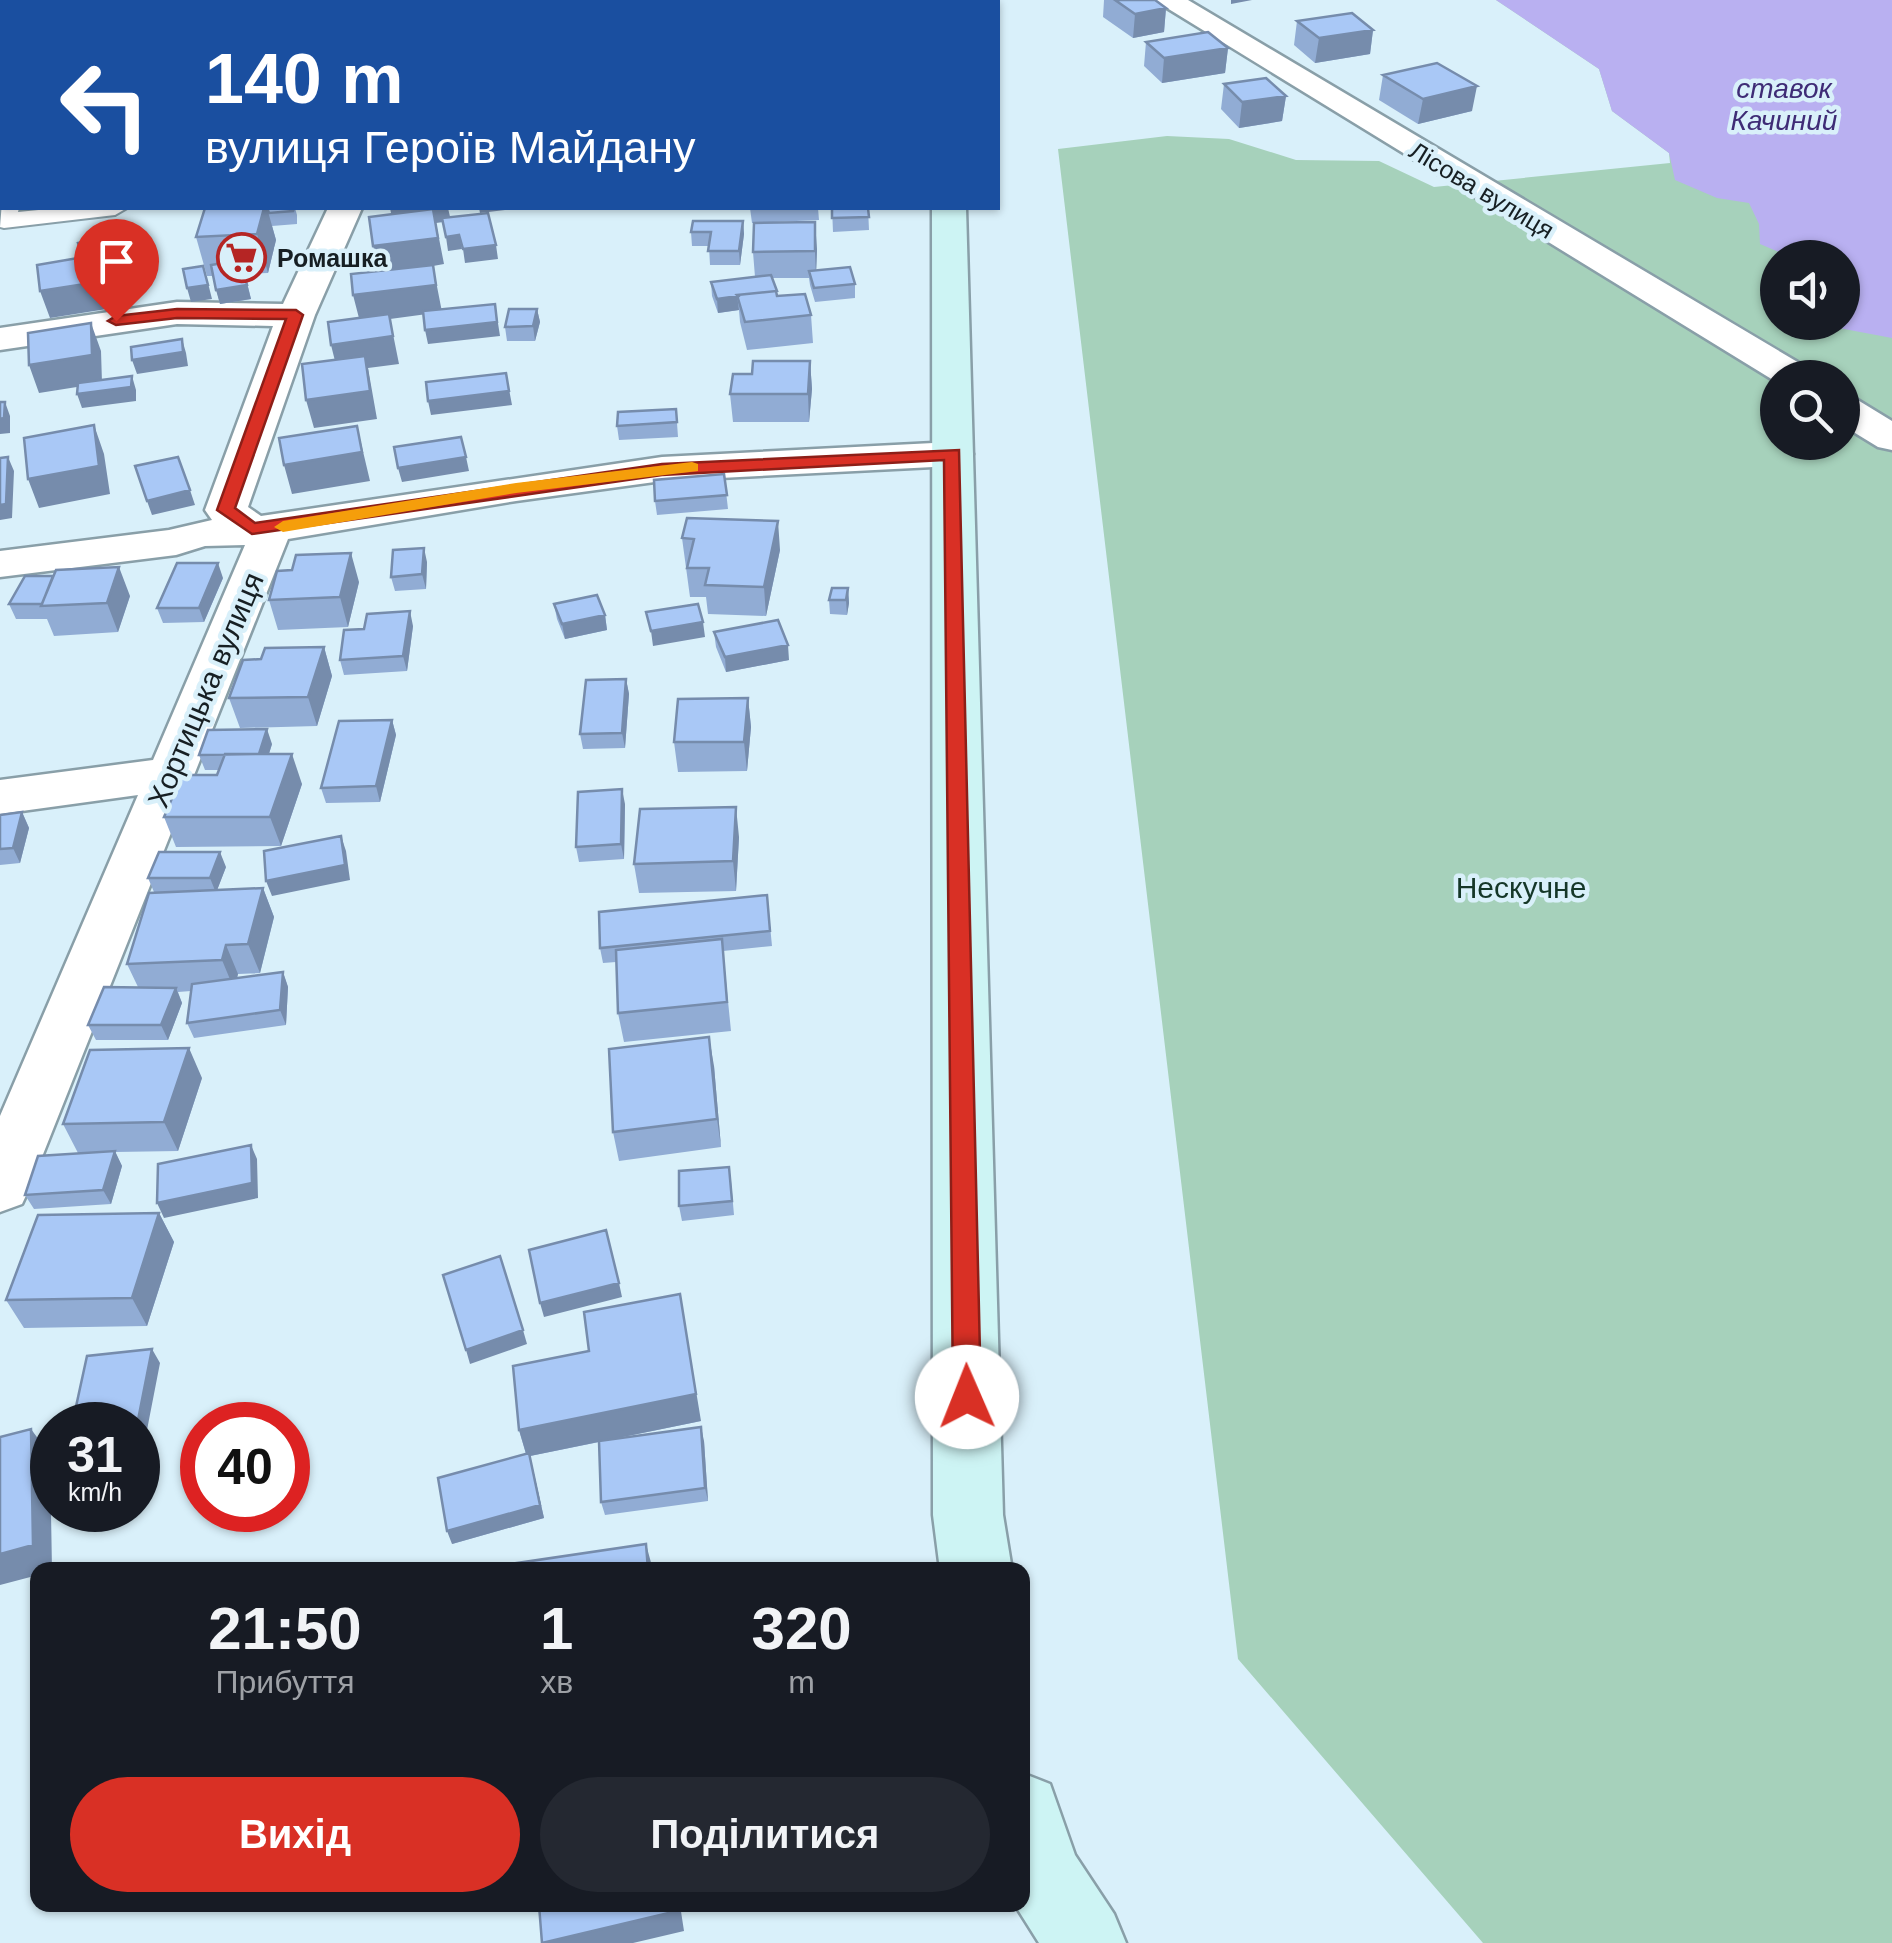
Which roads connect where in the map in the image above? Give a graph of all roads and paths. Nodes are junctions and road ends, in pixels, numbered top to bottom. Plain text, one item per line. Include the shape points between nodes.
1 (1168, 0) edge
2 (7, 210) edge
3 (99, 210) edge
4 (344, 210) edge
5 (949, 210) edge
6 (296, 315) junction
7 (0, 339) edge
8 (1766, 360) edge
9 (1860, 418) edge
10 (1892, 438) edge
11 (953, 454) junction
12 (252, 529) junction
13 (0, 564) edge
14 (170, 774) junction
15 (0, 797) edge
16 (0, 1187) edge
17 (975, 1562) edge
18 (1030, 1836) edge
19 (1085, 1943) edge

1 - 8 street, Лісова вулиця
2 - 3 lane via 4,221
4 - 6 street, Хортицька вулиця
5 - 11 street
6 - 7 street via 177,314
6 - 12 street, Хортицька вулиця via 226,510
9 - 10 street
11 - 12 street via 662,470
11 - 17 street via 968,1515
12 - 13 street
12 - 14 street, Хортицька вулиця via 268,542
14 - 15 street
14 - 16 street, Хортицька вулиця
18 - 19 street via 1043,1876

